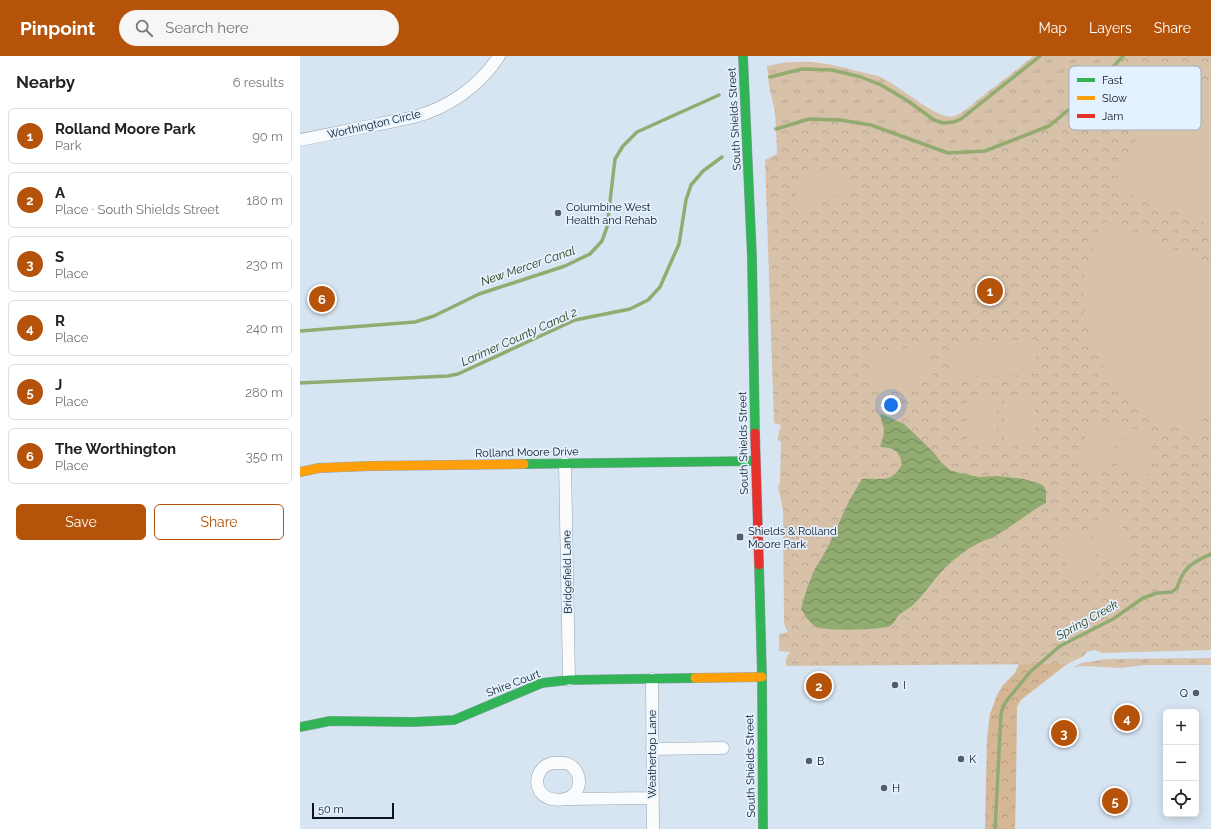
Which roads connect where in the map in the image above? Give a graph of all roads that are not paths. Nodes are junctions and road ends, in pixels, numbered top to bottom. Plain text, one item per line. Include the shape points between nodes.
1 (499, 56) edge
2 (743, 56) edge
3 (300, 140) edge
4 (755, 461) junction
5 (565, 463) junction
6 (300, 472) edge
7 (762, 677) junction
8 (652, 679) junction
9 (569, 680) junction
10 (300, 727) edge
11 (724, 748) dead end
12 (652, 749) junction
13 (652, 798) junction
14 (568, 799) dead end
15 (654, 829) edge
16 (762, 829) edge

1 - 3 street, Worthington Circle via 469,89 436,109 414,117
2 - 4 street, South Shields Street via 752,258
4 - 5 street, Rolland Moore Drive
4 - 7 street, South Shields Street
5 - 6 street, Rolland Moore Drive via 370,466 319,468
5 - 9 street, Bridgefield Lane
7 - 8 street, Shire Court
7 - 16 street, South Shields Street
8 - 9 street, Shire Court
8 - 12 street, Weathertop Lane
9 - 10 street, Shire Court via 542,683 454,720 330,721
11 - 12 street
12 - 13 street, Weathertop Lane
13 - 14 street
13 - 15 street, Weathertop Lane

